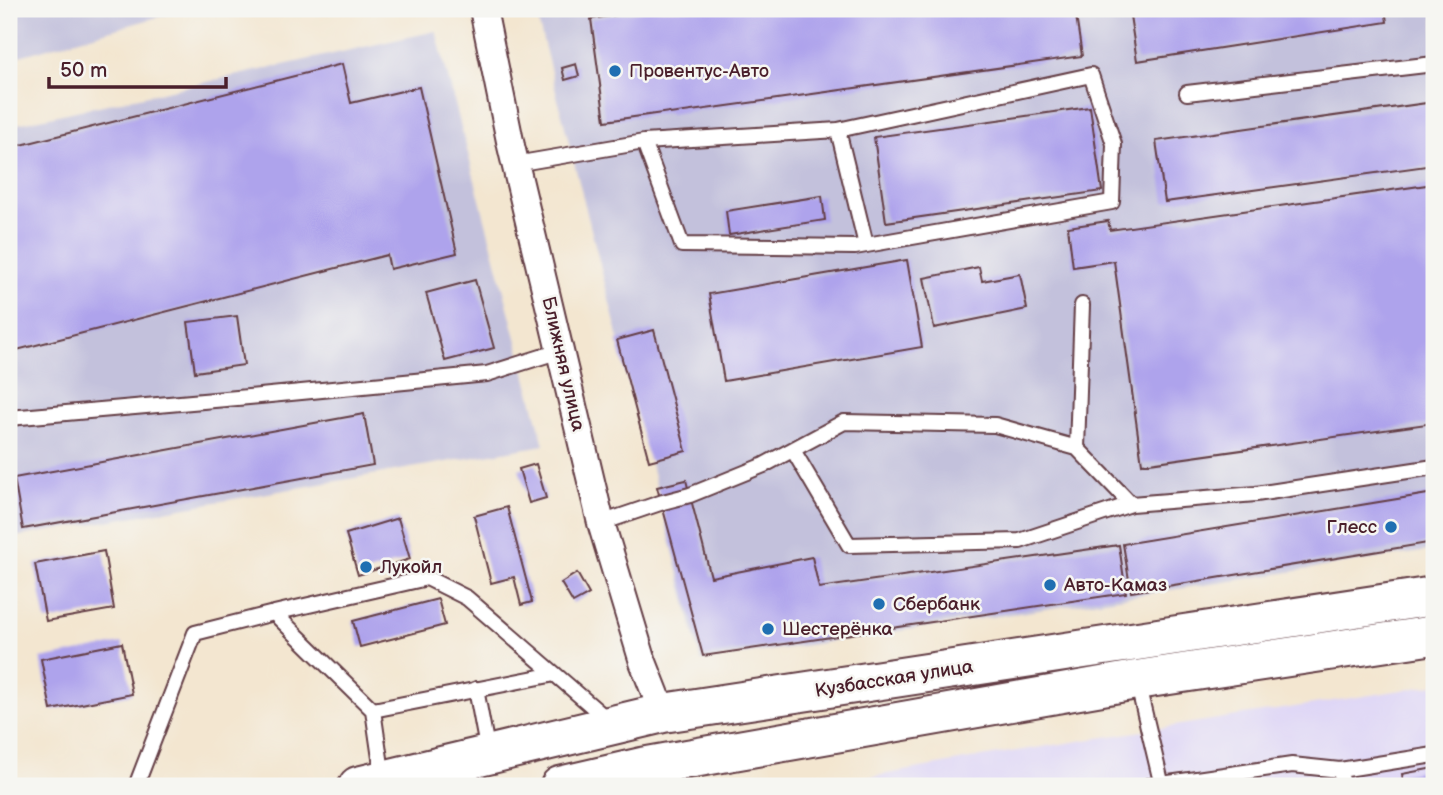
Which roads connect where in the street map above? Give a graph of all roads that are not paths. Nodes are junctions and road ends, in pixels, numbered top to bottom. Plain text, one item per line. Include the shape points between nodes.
1 (484, 9) edge
2 (1434, 64) edge
3 (1187, 93) dead end
4 (838, 130) junction
5 (644, 142) junction
6 (515, 164) junction
7 (866, 245) junction
8 (1082, 305) dead end
9 (560, 351) junction
10 (9, 418) edge
11 (1077, 448) junction
12 (793, 450) junction
13 (1434, 467) edge
14 (1131, 504) junction
15 (601, 523) junction
16 (1434, 596) edge
17 (274, 613) junction
18 (1434, 635) edge
19 (555, 674) junction
20 (1136, 680) junction
21 (476, 689) junction
22 (373, 710) junction
23 (663, 713) junction
24 (613, 724) junction
25 (488, 754) junction
26 (1434, 755) edge
27 (1340, 769) junction
28 (647, 777) edge
29 (371, 783) edge
30 (136, 786) edge
31 (560, 786) edge
32 (1157, 786) edge
33 (1343, 786) edge

1 - 6 street, Ближняя улица
2 - 3 lane
4 - 5 lane
4 - 7 lane
4 - 7 lane via 1091,75 1114,144 1112,202
5 - 6 lane
5 - 7 lane via 682,245
6 - 9 street, Ближняя улица
8 - 11 lane
9 - 10 lane via 486,374
9 - 15 street, Ближняя улица
11 - 12 lane via 995,425 844,422
11 - 14 lane
12 - 14 lane via 849,545 1020,541
12 - 15 lane via 690,495
13 - 14 lane via 1256,494
15 - 23 street, Ближняя улица
16 - 23 main road, Кузбасская улица
17 - 19 lane via 427,578 467,598
17 - 22 lane
17 - 30 lane via 195,633
18 - 20 main road
19 - 21 lane
19 - 24 lane
20 - 28 main road
20 - 32 lane
21 - 22 lane
21 - 25 lane
22 - 29 lane
23 - 24 main road, Кузбасская улица
24 - 25 main road, Кузбасская улица
25 - 29 main road, Кузбасская улица
26 - 27 lane
27 - 32 lane via 1292,765
27 - 33 lane
28 - 31 main road

